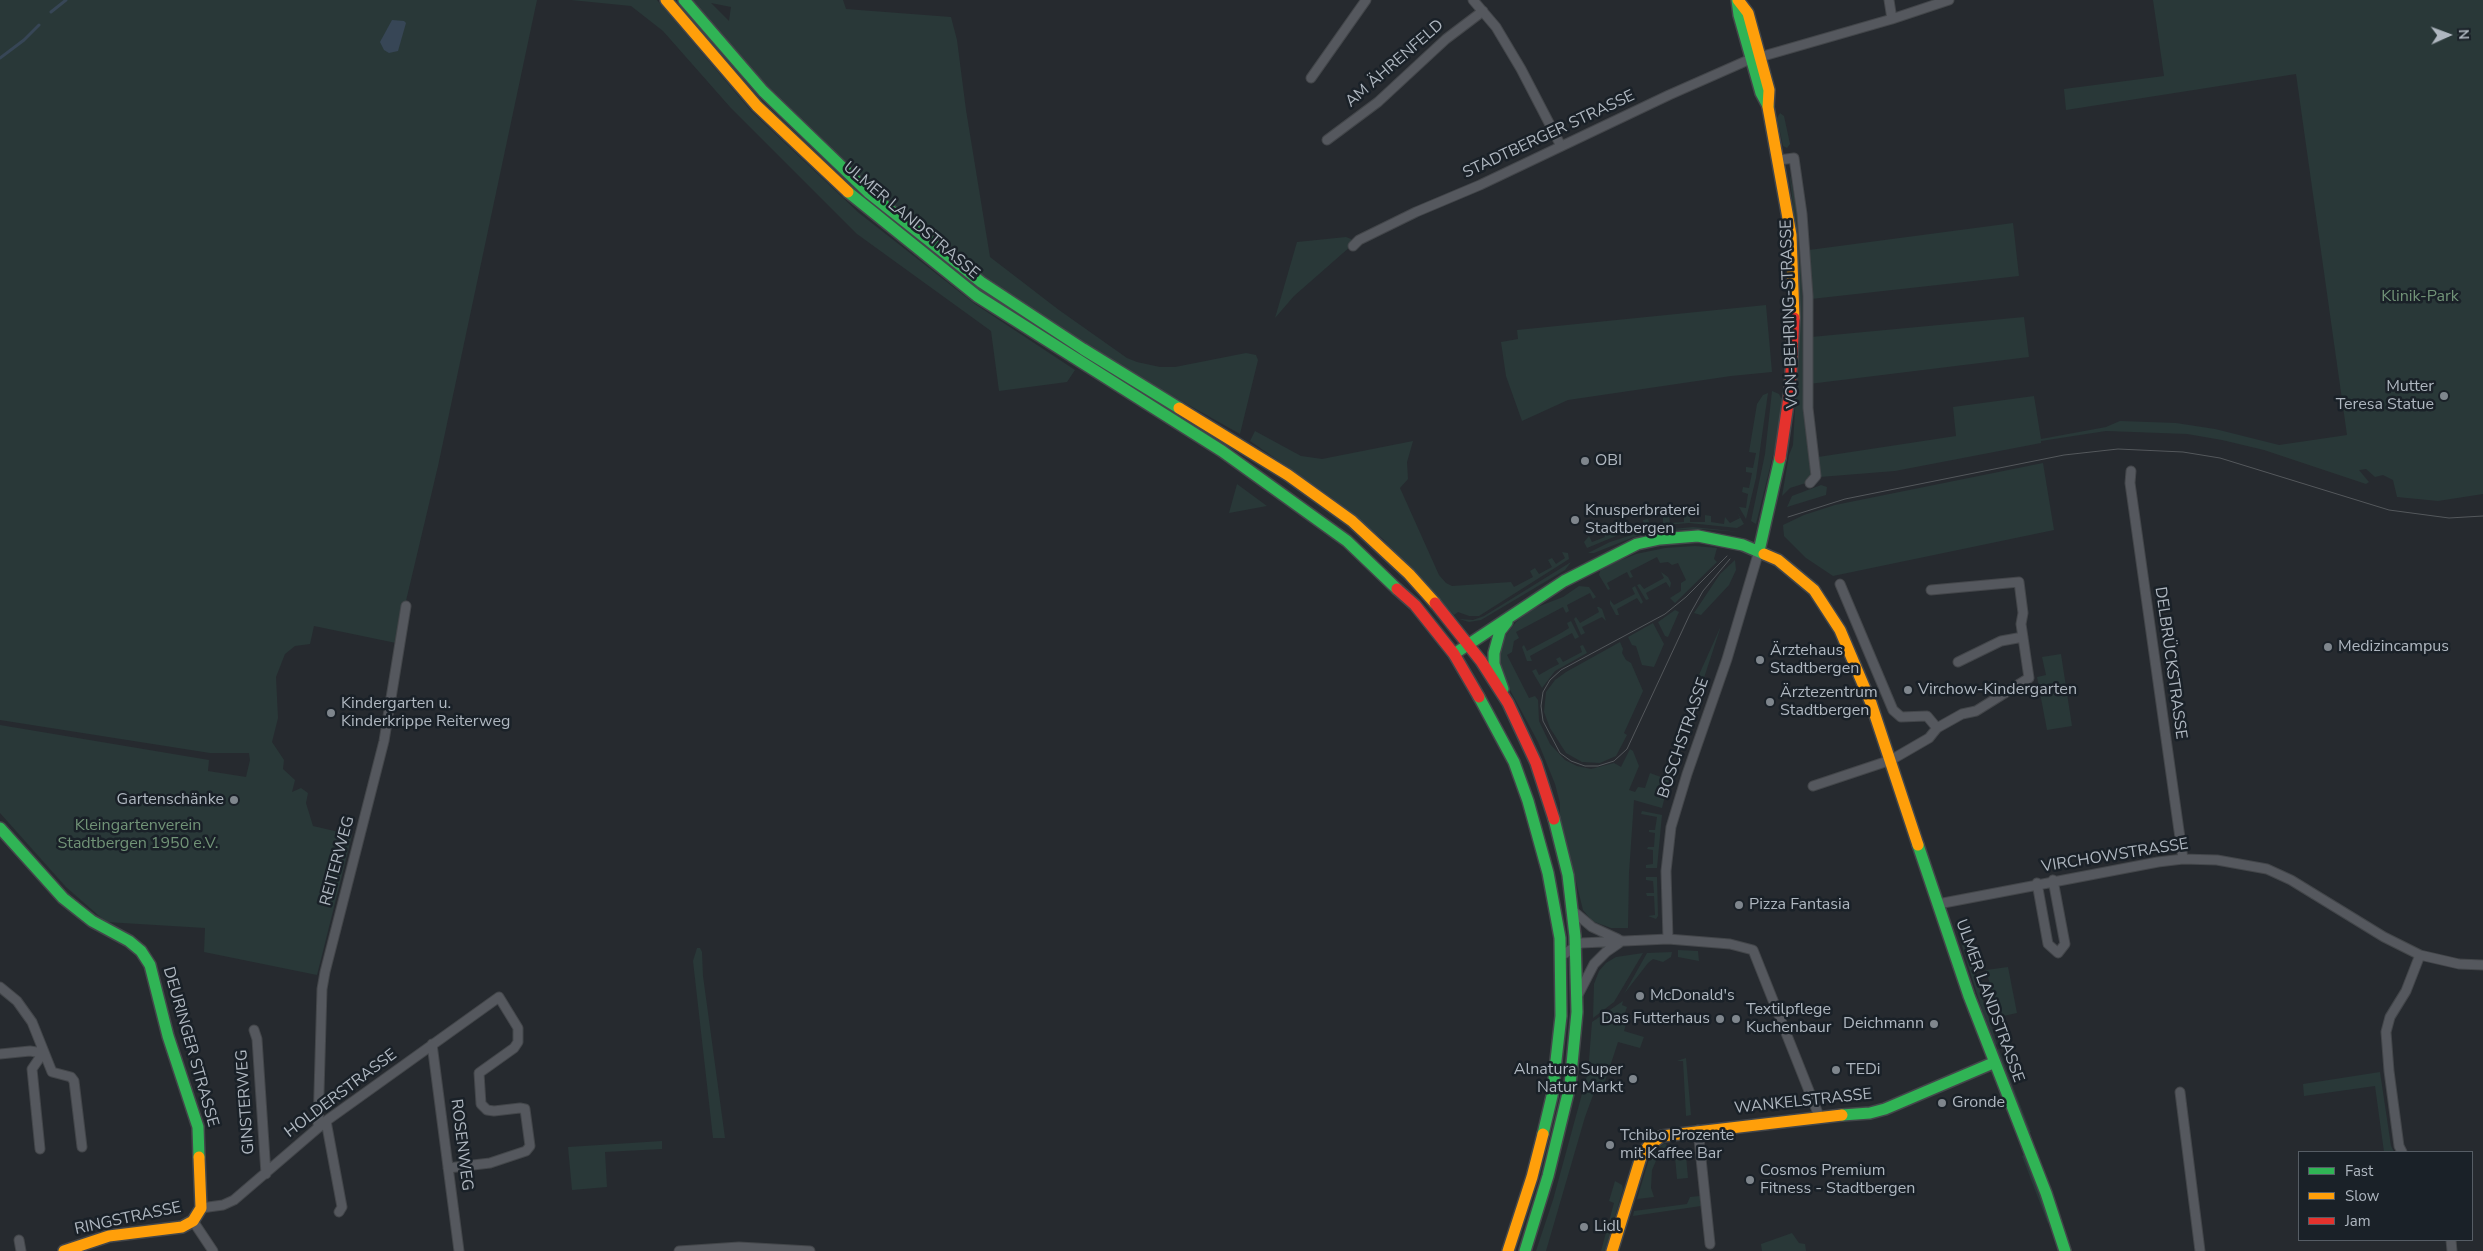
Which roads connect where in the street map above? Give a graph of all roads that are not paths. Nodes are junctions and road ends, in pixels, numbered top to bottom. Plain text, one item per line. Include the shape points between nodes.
1 (666, 0) edge
2 (684, 0) edge
3 (1366, 0) edge
4 (1473, 0) edge
5 (1738, 0) edge
6 (1889, 0) edge
7 (1948, 0) edge
8 (1483, 11) junction
9 (1892, 19) junction
10 (1756, 58) junction
11 (1311, 78) dead end
12 (1327, 140) dead end
13 (1561, 146) junction
14 (1779, 160) junction
15 (1353, 246) dead end
16 (2131, 471) dead end
17 (1810, 482) dead end
18 (1759, 551) junction
19 (1840, 584) dead end
20 (1931, 590) dead end
21 (406, 606) dead end
22 (1509, 618) junction
23 (2023, 637) junction
24 (1470, 644) junction
25 (1454, 654) junction
26 (1958, 662) dead end
27 (1508, 703) junction
28 (1937, 728) junction
29 (1891, 760) junction
30 (1813, 786) dead end
31 (0, 828) edge
32 (2183, 859) junction
33 (2052, 880) junction
34 (2037, 883) junction
35 (1938, 904) junction
36 (1573, 911) junction
37 (1668, 939) junction
38 (1623, 941) junction
39 (1576, 946) junction
40 (2420, 955) junction
41 (1561, 956) junction
42 (2483, 965) edge
43 (0, 987) edge
44 (1578, 997) junction
45 (254, 1030) dead end
46 (432, 1044) junction
47 (43, 1053) junction
48 (0, 1054) edge
49 (1993, 1063) junction
50 (2180, 1092) dead end
51 (1819, 1116) junction
52 (326, 1121) junction
53 (318, 1127) junction
54 (1698, 1130) junction
55 (82, 1147) dead end
56 (40, 1149) dead end
57 (2402, 1151) edge
58 (448, 1168) junction
59 (266, 1174) junction
60 (201, 1208) junction
61 (339, 1212) dead end
62 (193, 1221) junction
63 (19, 1240) dead end
64 (1710, 1244) dead end
65 (739, 1249) edge
66 (20, 1251) edge
67 (64, 1251) edge
68 (213, 1251) edge
69 (459, 1251) edge
70 (679, 1251) edge
71 (810, 1251) edge
72 (1508, 1251) edge
73 (1525, 1251) edge
74 (1612, 1251) edge
75 (2065, 1251) edge
76 (2200, 1251) edge

1 - 25 main road, ULMER LANDSTRASSE via 757,106 864,208 977,296 1243,465 1346,541 1415,605
2 - 24 main road via 763,91 869,193 981,282 1242,446 1352,521 1409,574
3 - 11 street
4 - 8 street
5 - 10 main road via 1739,15
6 - 9 street
7 - 9 street, STADTBERGER STRASSE
8 - 12 street, AM ÄHRENFELD via 1446,39 1378,102
8 - 13 street via 1521,70
9 - 10 street, STADTBERGER STRASSE
10 - 13 street, STADTBERGER STRASSE
10 - 14 main road via 1760,93 1768,107
13 - 15 street, STADTBERGER STRASSE via 1416,212
14 - 17 street, VON-BEHRING-STRASSE via 1794,158 1802,214 1808,296 1808,408 1816,476
14 - 18 main road via 1790,235 1794,335 1779,465
16 - 32 street, DELBRÜCKSTRASSE via 2130,483
18 - 22 main road, ULMER LANDSTRASSE via 1725,540 1698,536 1637,544 1564,581
18 - 29 main road, ULMER LANDSTRASSE via 1798,574 1827,608 1854,659
18 - 37 street, BOSCHSTRASSE via 1672,827 1666,871
19 - 28 street via 1893,710 1901,717 1927,716
20 - 23 street via 2018,582 2024,613 2021,624
21 - 53 street, REITERWEG via 384,741 322,989
22 - 24 main road, ULMER LANDSTRASSE
22 - 27 main road via 1500,632 1494,653 1494,664
23 - 26 street via 2001,641
23 - 28 street via 2029,678 1976,711 1962,714
24 - 25 main road, ULMER LANDSTRASSE
24 - 27 main road
25 - 41 main road, ULMER LANDSTRASSE via 1506,746 1528,801 1553,893
27 - 36 main road via 1536,763 1551,807 1568,875
28 - 29 street via 1929,738
29 - 30 street
29 - 35 main road, ULMER LANDSTRASSE
31 - 60 main road, DEURINGER STRASSE via 63,898 92,921 129,940 142,951 150,965 168,1036 198,1127
32 - 33 street, VIRCHOWSTRASSE
32 - 40 street, VIRCHOWSTRASSE via 2217,860 2267,869 2309,889 2384,937
33 - 34 street, VIRCHOWSTRASSE
33 - 34 street via 2065,944 2058,954 2048,944
34 - 35 street, VIRCHOWSTRASSE
35 - 49 main road, ULMER LANDSTRASSE
36 - 38 street via 1592,927
36 - 39 main road
37 - 38 street
37 - 51 street via 1730,944 1753,950
38 - 39 street via 1589,942
38 - 44 street via 1594,964
39 - 41 street
39 - 44 main road
40 - 42 street, VIRCHOWSTRASSE via 2459,964
40 - 57 street via 2386,1032 2388,1071
41 - 72 main road, ULMER LANDSTRASSE via 1561,1016 1552,1096 1532,1177
43 - 47 street via 32,1022
44 - 73 main road via 1566,1107
45 - 59 street, GINSTERWEG
46 - 52 street, HOLDERSTRASSE
46 - 58 street, ROSENWEG
46 - 58 street, HOLDERSTRASSE via 499,997 518,1028 518,1042 514,1048 479,1073 481,1104 494,1111 525,1109 530,1146 526,1151 490,1163
47 - 48 street
47 - 55 street via 52,1072 71,1077 74,1081
47 - 56 street via 32,1069
49 - 51 main road, WANKELSTRASSE via 1885,1109 1866,1114
49 - 75 main road, ULMER LANDSTRASSE via 2046,1193
50 - 76 street
51 - 54 main road, WANKELSTRASSE
52 - 53 street, HOLDERSTRASSE
52 - 61 street via 342,1207
53 - 59 street, HOLDERSTRASSE
54 - 64 street
54 - 74 main road, WANKELSTRASSE via 1662,1136 1646,1150 1639,1162
58 - 69 street, ROSENWEG
59 - 60 street, HOLDERSTRASSE via 234,1200
60 - 62 main road
62 - 67 main road, RINGSTRASSE via 182,1227 109,1236
62 - 68 street, RINGSTRASSE
63 - 66 street
65 - 70 street
65 - 71 street

